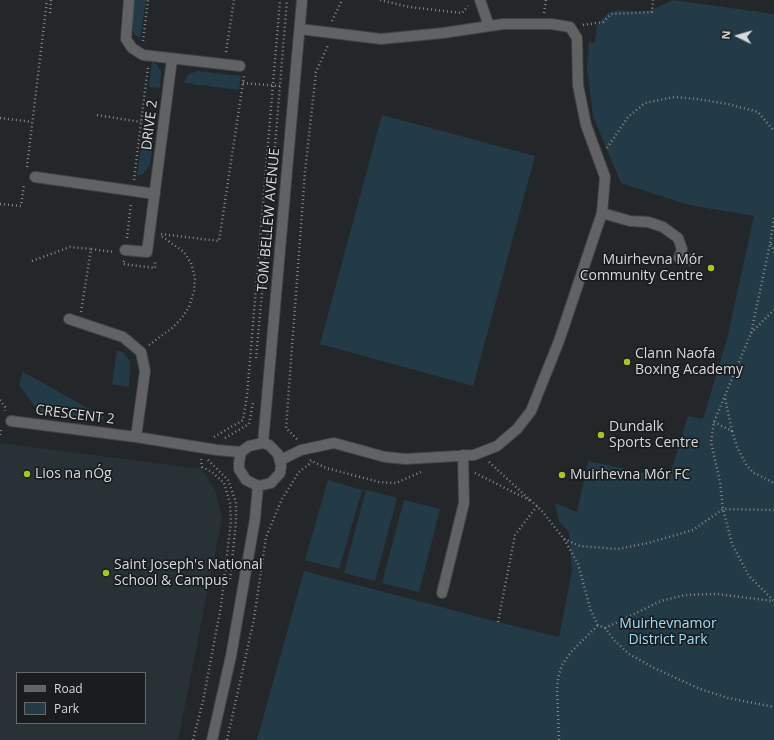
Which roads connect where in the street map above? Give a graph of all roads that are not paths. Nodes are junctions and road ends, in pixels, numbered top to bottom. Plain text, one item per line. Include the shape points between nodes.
1 (129, 0) edge
2 (302, 0) edge
3 (480, 0) edge
4 (489, 26) junction
5 (300, 29) junction
6 (172, 59) junction
7 (240, 66) road end
8 (30, 178) road end
9 (155, 194) junction
10 (602, 213) junction
11 (126, 250) road end
12 (691, 260) dead end
13 (69, 319) dead end
14 (11, 421) dead end
15 (136, 437) junction
16 (262, 444) junction
17 (241, 452) junction
18 (463, 455) junction
19 (281, 460) junction
20 (258, 486) junction
21 (442, 593) dead end
22 (212, 740) edge

1 - 6 street via 126,39 132,48 145,55
2 - 5 street, TOM BELLEW AVENUE
3 - 4 street
4 - 5 street via 381,39
4 - 10 street via 551,24 570,27 577,38 578,85 586,125 605,176
5 - 16 street, TOM BELLEW AVENUE
6 - 7 street
6 - 9 street, DRIVE 2
8 - 9 street
9 - 11 street, DRIVE 2 via 147,252
10 - 12 street via 630,221 648,222 663,228 674,234 681,243 679,258
10 - 18 street via 559,341 531,411 517,429 496,446 474,455
13 - 15 street via 123,337 141,352 145,371
14 - 15 street, CRESCENT 2
15 - 17 street, CRESCENT 2
16 - 17 street via 249,446
16 - 19 street via 274,449
17 - 20 street via 239,463 242,475 251,484
18 - 19 street via 406,459 385,457 334,443 301,450
18 - 21 street via 464,502
19 - 20 street via 280,473 276,479
20 - 22 street via 255,519 231,656

